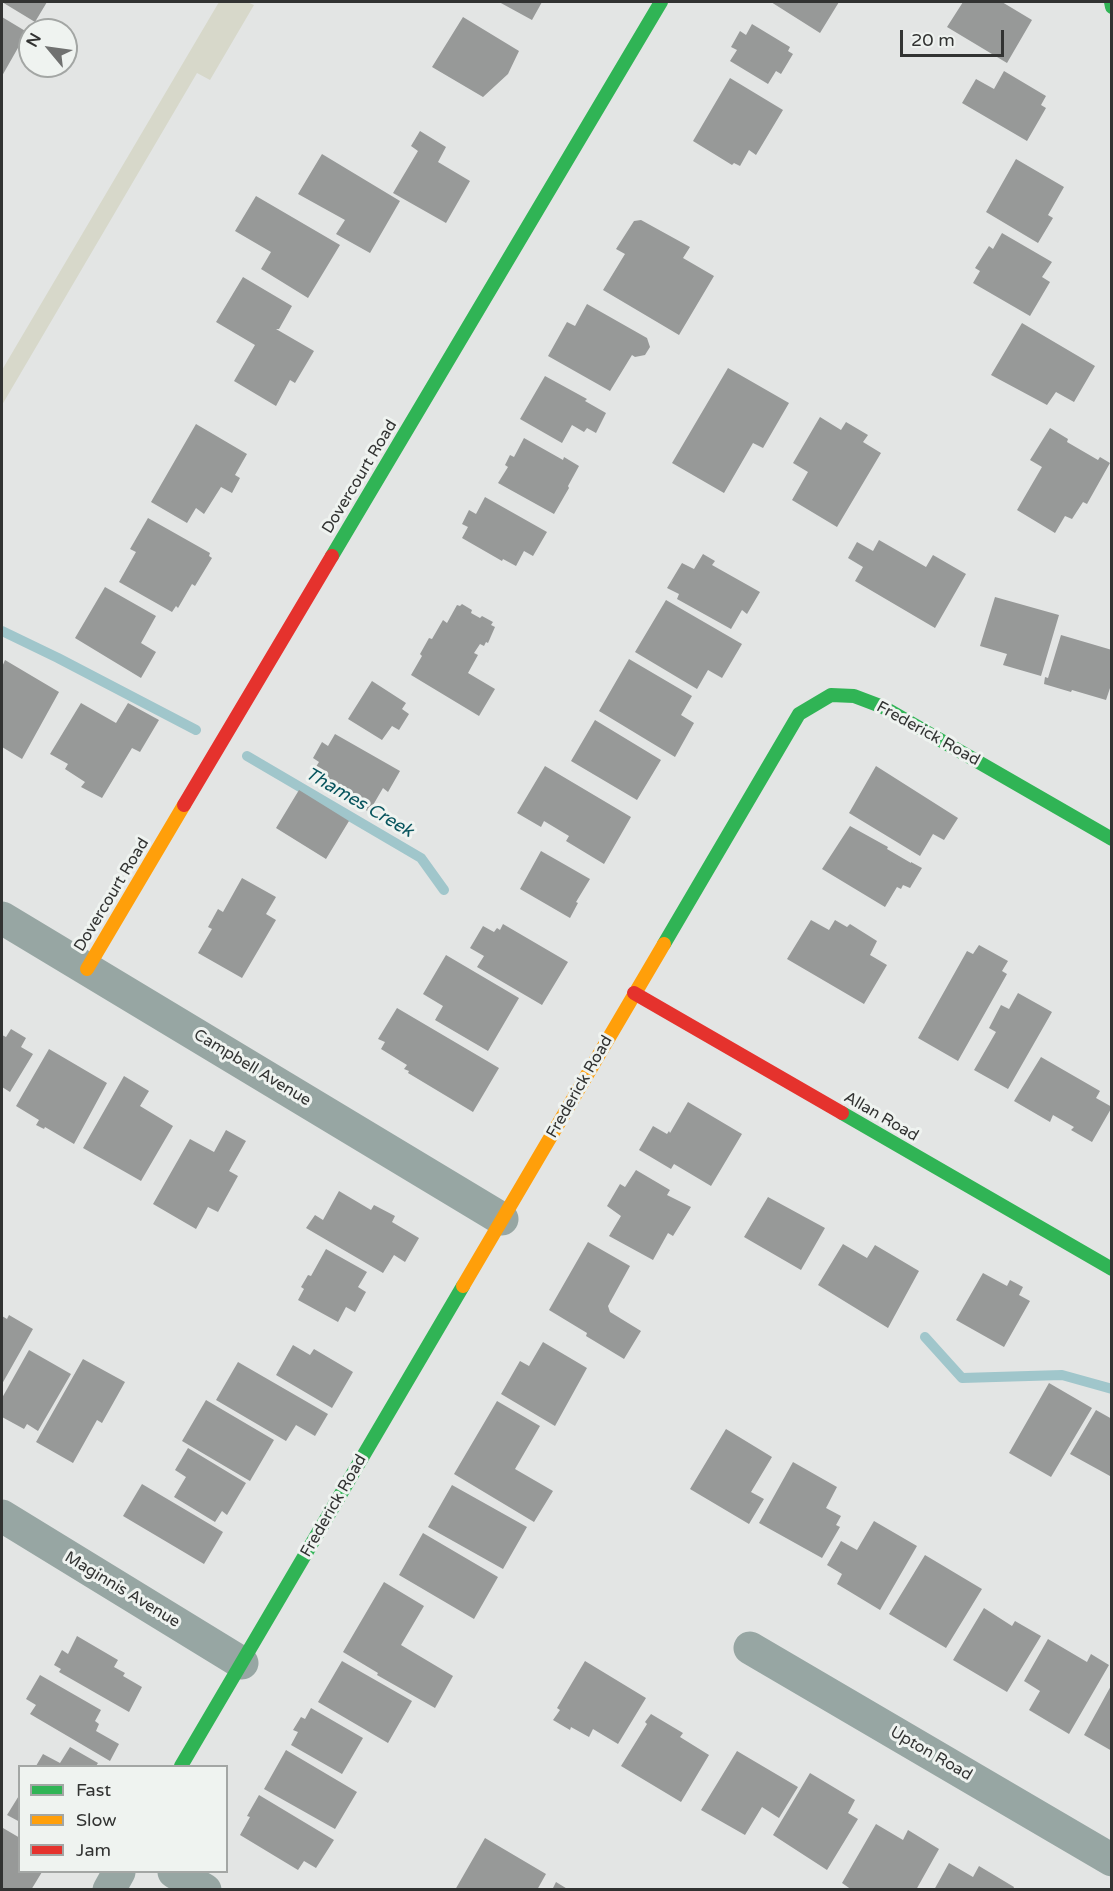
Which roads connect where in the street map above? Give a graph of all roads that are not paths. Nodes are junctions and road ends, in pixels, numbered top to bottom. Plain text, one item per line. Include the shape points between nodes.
1 (661, 2) edge
2 (1110, 2) edge
3 (1112, 7) edge
4 (1112, 839) edge
5 (2, 918) edge
6 (87, 969) junction
7 (634, 993) junction
8 (502, 1219) junction
9 (1112, 1269) edge
10 (2, 1516) edge
11 (750, 1648) dead end
12 (242, 1663) junction
13 (182, 1765) edge
14 (1112, 1860) edge
15 (119, 1873) edge
16 (176, 1873) edge
17 (109, 1890) edge
18 (205, 1890) edge

1 - 6 street, Dovercourt Road
2 - 3 street
4 - 7 street, Frederick Road via 883,707 854,696 831,695 799,714
5 - 6 street, Campbell Avenue
6 - 8 street, Campbell Avenue
7 - 8 street, Frederick Road
7 - 9 street, Allan Road
8 - 12 street, Frederick Road
10 - 12 street, Maginnis Avenue
11 - 14 street, Upton Road
12 - 13 street, Frederick Road
15 - 17 street
16 - 18 street

